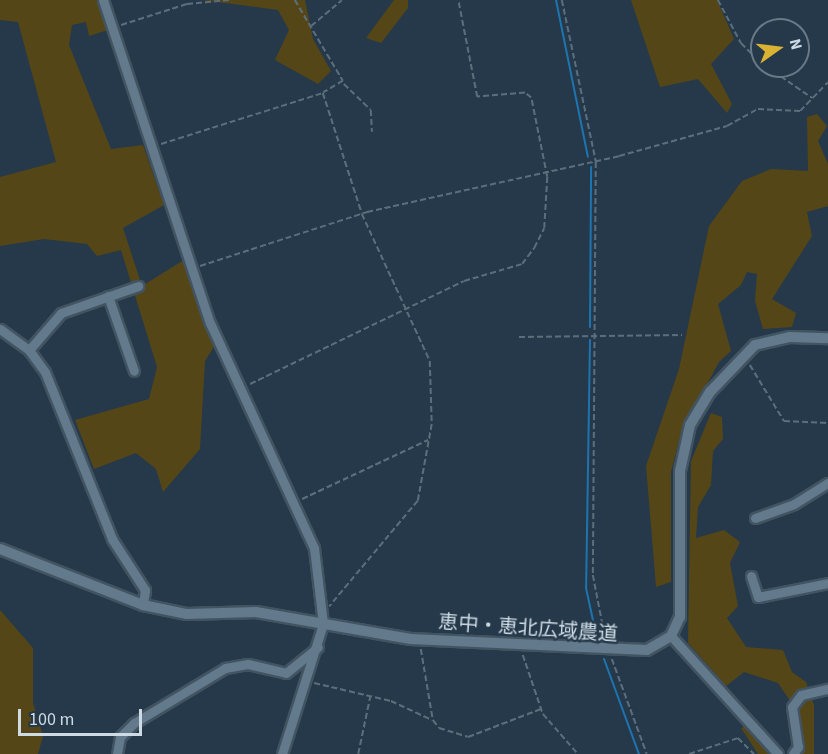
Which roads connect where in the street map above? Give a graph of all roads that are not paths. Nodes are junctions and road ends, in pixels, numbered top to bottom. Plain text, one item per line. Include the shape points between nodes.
1 (103, 0) edge
2 (138, 286) dead end
3 (108, 296) junction
4 (0, 329) edge
5 (828, 338) edge
6 (29, 350) junction
7 (134, 371) dead end
8 (828, 483) edge
9 (755, 518) dead end
10 (0, 549) edge
11 (751, 576) dead end
12 (828, 584) edge
13 (143, 605) junction
14 (323, 624) junction
15 (671, 636) junction
16 (318, 647) junction
17 (828, 689) edge
18 (117, 754) edge
19 (282, 754) edge
20 (778, 754) edge
21 (793, 754) edge

1 - 14 street via 191,269 314,548
2 - 3 street
3 - 6 street via 61,313
3 - 7 street
4 - 6 street
5 - 15 street via 777,338 742,355 710,392 683,450 682,603
6 - 13 street via 45,372 112,539 146,590
8 - 9 street via 794,504
10 - 13 street, 恵中・恵北広域農道
11 - 12 street via 758,597
13 - 14 street, 恵中・恵北広域農道 via 187,614 256,612
14 - 15 street, 恵中・恵北広域農道 via 419,640 609,652 647,650
14 - 16 street
15 - 20 street
16 - 18 street via 286,673 248,664 225,668 134,723 120,737
16 - 19 street
17 - 21 street via 801,695 792,707 798,747

